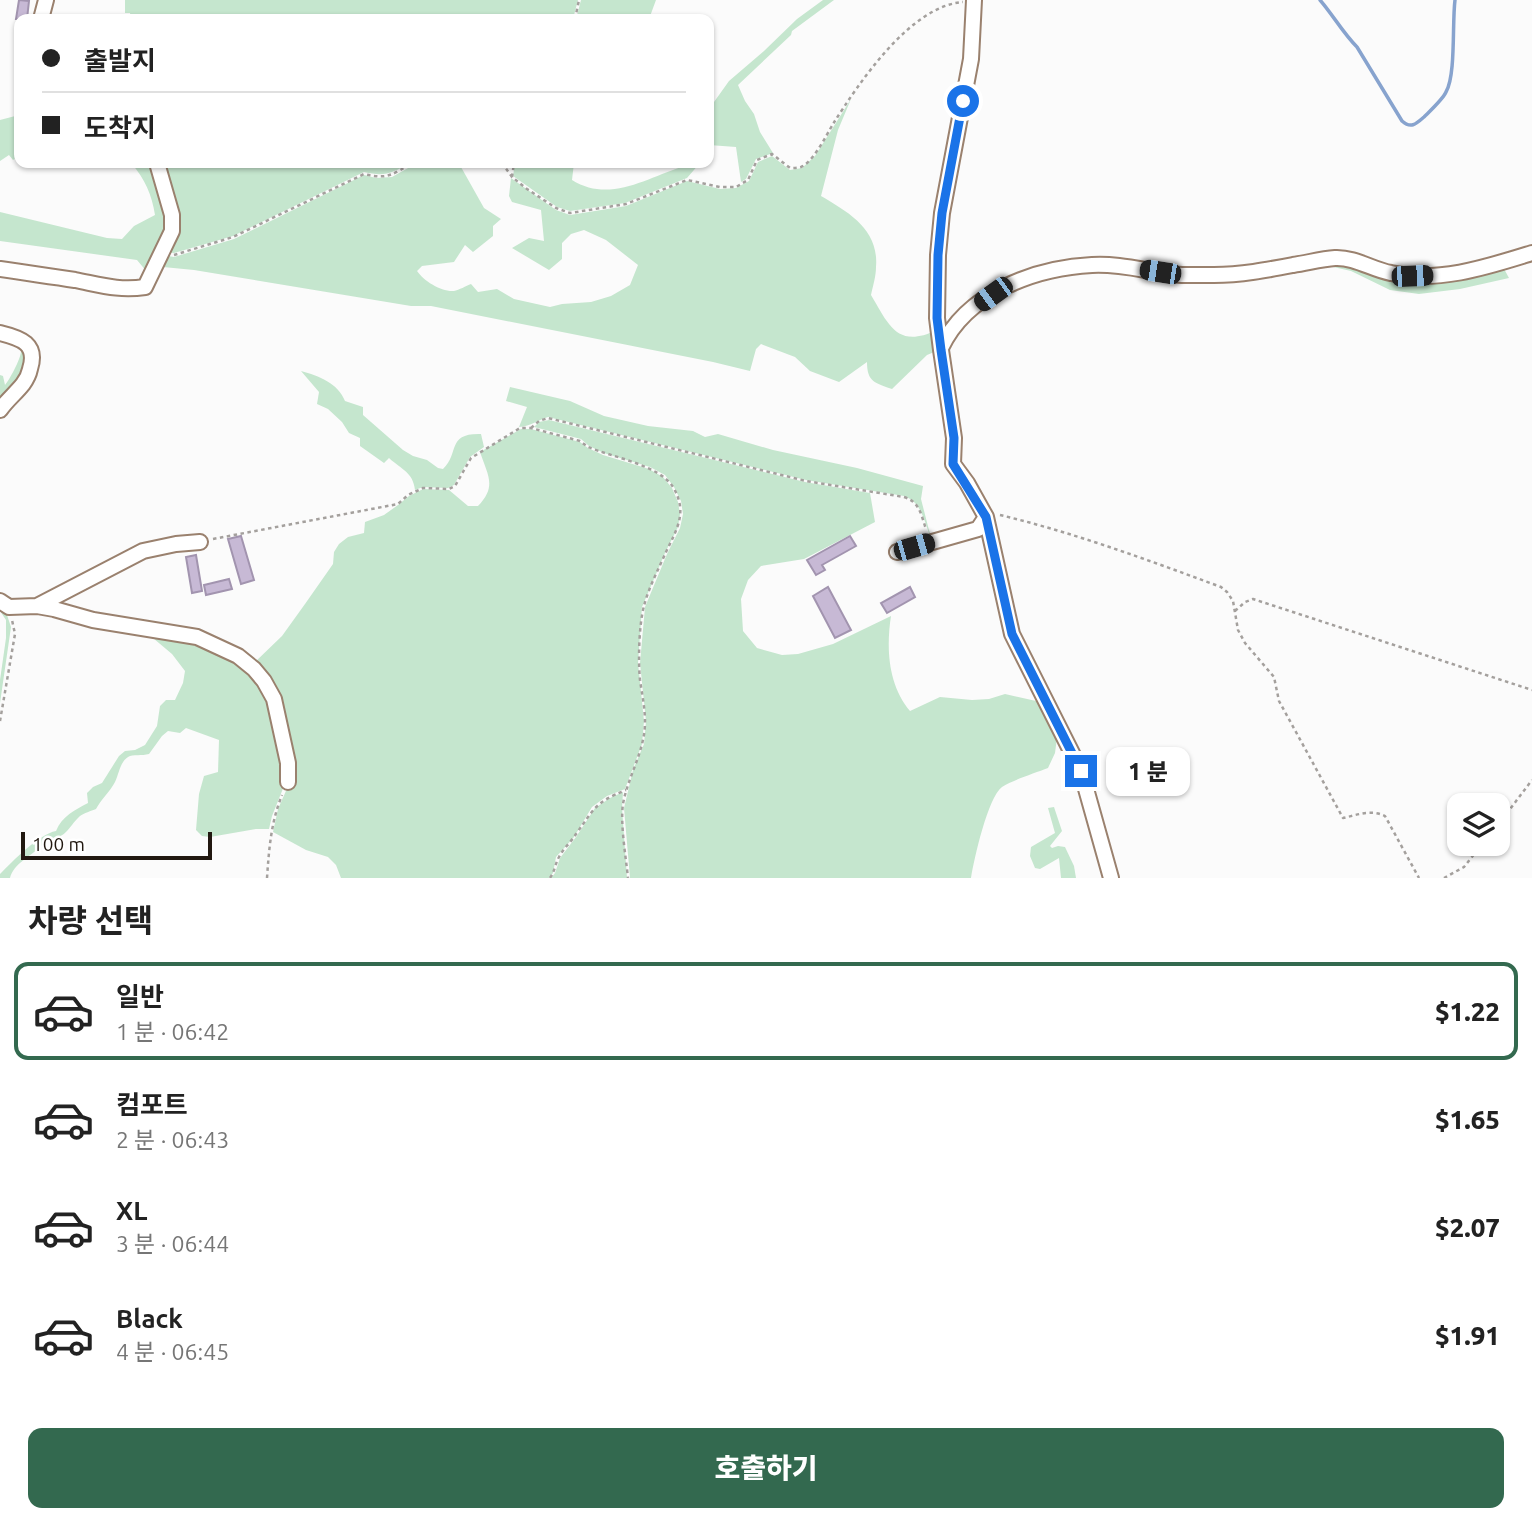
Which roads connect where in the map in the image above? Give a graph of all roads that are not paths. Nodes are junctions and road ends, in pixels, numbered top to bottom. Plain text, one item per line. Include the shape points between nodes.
1 (974, 0) edge
2 (158, 168) edge
3 (1532, 253) edge
4 (0, 269) edge
5 (0, 333) edge
6 (941, 350) junction
7 (0, 410) edge
8 (986, 517) junction
9 (200, 542) road end
10 (897, 552) dead end
11 (4, 604) edge
12 (37, 606) junction
13 (288, 782) road end
14 (1111, 878) edge

1 - 6 street via 971,59 941,223 937,318
2 - 4 street via 172,231 145,287 128,289
3 - 6 street via 1471,271 1412,276 1339,258 1248,274 1181,275 1094,264 1065,268 1017,280 993,294 949,331
5 - 7 street via 23,341 33,354 25,383
6 - 8 street via 954,438 953,464
8 - 10 street via 978,529
8 - 14 street via 1012,634 1081,771
9 - 12 street via 143,551
11 - 12 street
12 - 13 street via 197,637 238,656 254,669 274,699

